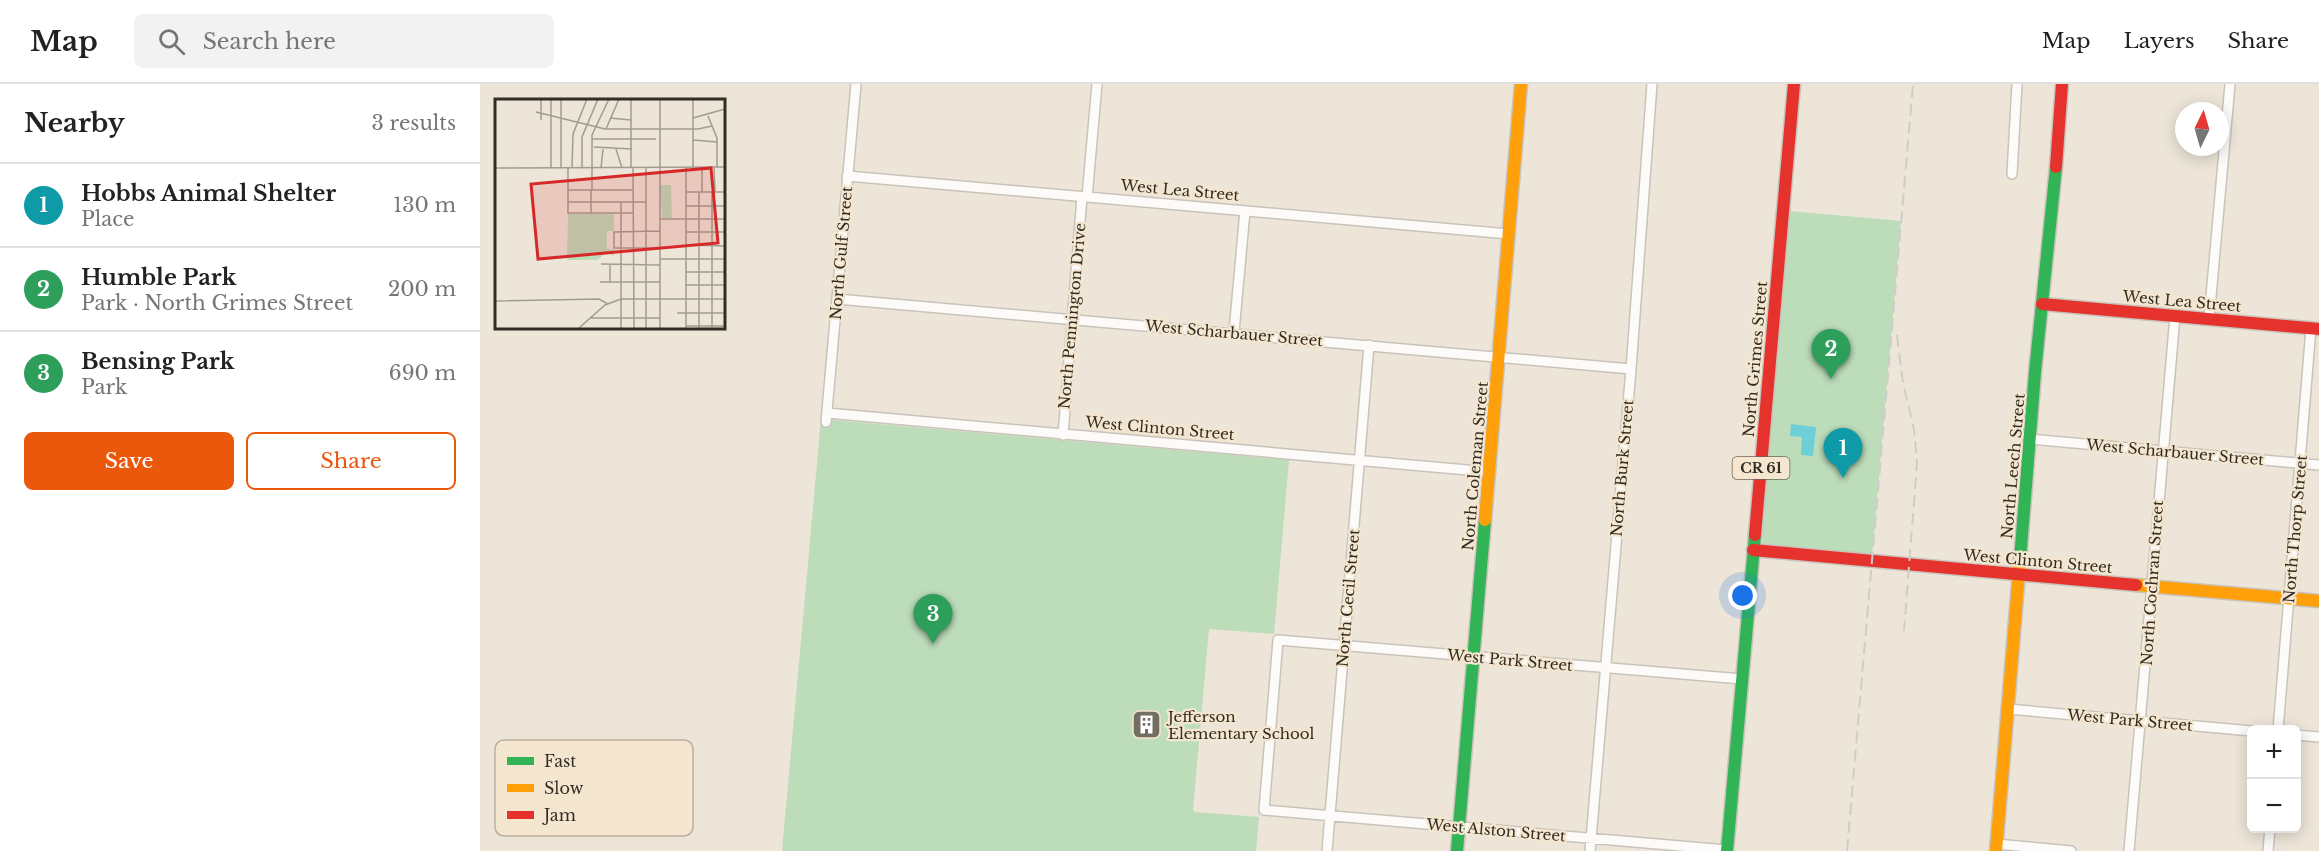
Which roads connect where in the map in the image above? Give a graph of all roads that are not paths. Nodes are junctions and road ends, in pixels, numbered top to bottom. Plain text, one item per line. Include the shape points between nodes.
1 (856, 84) edge
2 (1096, 84) edge
3 (1521, 84) edge
4 (1652, 84) edge
5 (1794, 84) edge
6 (2017, 84) edge
7 (2062, 84) edge
8 (2230, 84) edge
9 (2012, 174) dead end
10 (847, 176) junction
11 (1085, 197) junction
12 (1245, 211) junction
13 (1509, 234) junction
14 (837, 298) junction
15 (2042, 304) junction
16 (2175, 316) junction
17 (1072, 319) junction
18 (2209, 319) junction
19 (2315, 328) edge
20 (1234, 333) junction
21 (1369, 345) junction
22 (1500, 357) junction
23 (1631, 369) junction
24 (827, 417) joint
25 (1063, 435) junction
26 (2030, 439) junction
27 (2163, 450) junction
28 (1360, 461) junction
29 (2301, 463) junction
30 (2319, 465) edge
31 (1490, 472) junction
32 (1754, 550) junction
33 (2019, 574) junction
34 (2152, 586) junction
35 (2289, 598) junction
36 (2319, 601) edge
37 (1344, 646) junction
38 (1474, 657) junction
39 (1605, 668) junction
40 (1742, 679) junction
41 (2007, 709) junction
42 (2141, 721) junction
43 (2278, 725) edge
44 (2247, 731) edge
45 (2301, 735) edge
46 (2319, 737) edge
47 (1264, 810) joint
48 (1330, 816) junction
49 (1459, 827) junction
50 (2270, 833) edge
51 (1591, 838) junction
52 (1997, 848) edge
53 (1727, 850) edge
54 (1327, 851) edge
55 (1457, 851) edge
56 (1590, 851) edge
57 (2071, 851) edge
58 (2129, 851) edge
59 (2268, 851) edge

1 - 10 street, North Gulf Street
2 - 11 street, North Pennington Drive
3 - 13 street, North Coleman Street
4 - 23 street, North Burk Street
5 - 32 street, North Grimes Street / CR 61
6 - 9 street
7 - 15 street, North Leech Street
8 - 18 street
10 - 11 street, West Lea Street
10 - 14 street, North Gulf Street
11 - 12 street, West Lea Street
11 - 17 street, North Pennington Drive
12 - 13 street, West Lea Street
12 - 20 street
13 - 22 street, North Coleman Street
14 - 17 street, West Scharbauer Street
14 - 24 street, North Gulf Street
15 - 16 street, West Lea Street
15 - 26 street, North Leech Street
16 - 18 street, West Lea Street
16 - 27 street, North Cochran Street
17 - 20 street, West Scharbauer Street
17 - 25 street, North Pennington Drive
18 - 19 street, West Lea Street
19 - 29 street, North Thorp Street
20 - 21 street, West Scharbauer Street
21 - 22 street, West Scharbauer Street
21 - 28 street, North Cecil Street
22 - 23 street, West Scharbauer Street
22 - 31 street, North Coleman Street
23 - 39 street, North Burk Street
24 - 25 street, West Clinton Street
25 - 28 street, West Clinton Street
26 - 27 street, West Scharbauer Street
26 - 33 street, North Leech Street
27 - 29 street, West Scharbauer Street
27 - 34 street, North Cochran Street
28 - 31 street, West Clinton Street
28 - 37 street, North Cecil Street
29 - 30 street, West Scharbauer Street
29 - 35 street, North Thorp Street
31 - 38 street, North Coleman Street
32 - 33 street, West Clinton Street
32 - 40 street, North Grimes Street / CR 61
33 - 34 street, West Clinton Street
33 - 41 street, North Leech Street
34 - 35 street, West Clinton Street
34 - 42 street, North Cochran Street
35 - 36 street, West Clinton Street
35 - 43 street, North Thorp Street
37 - 38 street, West Park Street
37 - 47 street, West Park Street via 1278,640
37 - 48 street, North Cecil Street
38 - 39 street, West Park Street
38 - 49 street, North Coleman Street
39 - 40 street, West Park Street
39 - 51 street, North Burk Street
40 - 53 street, North Grimes Street / CR 61
41 - 42 street, West Park Street
41 - 52 street, North Leech Street
42 - 44 street, West Park Street
42 - 58 street, North Cochran Street
45 - 46 street
47 - 48 street, West Alston Street
48 - 49 street, West Alston Street
48 - 54 street, North Cecil Street
49 - 51 street, West Alston Street
49 - 55 street, North Coleman Street
50 - 59 street
51 - 53 street, West Alston Street
51 - 56 street, North Burk Street
52 - 57 street

